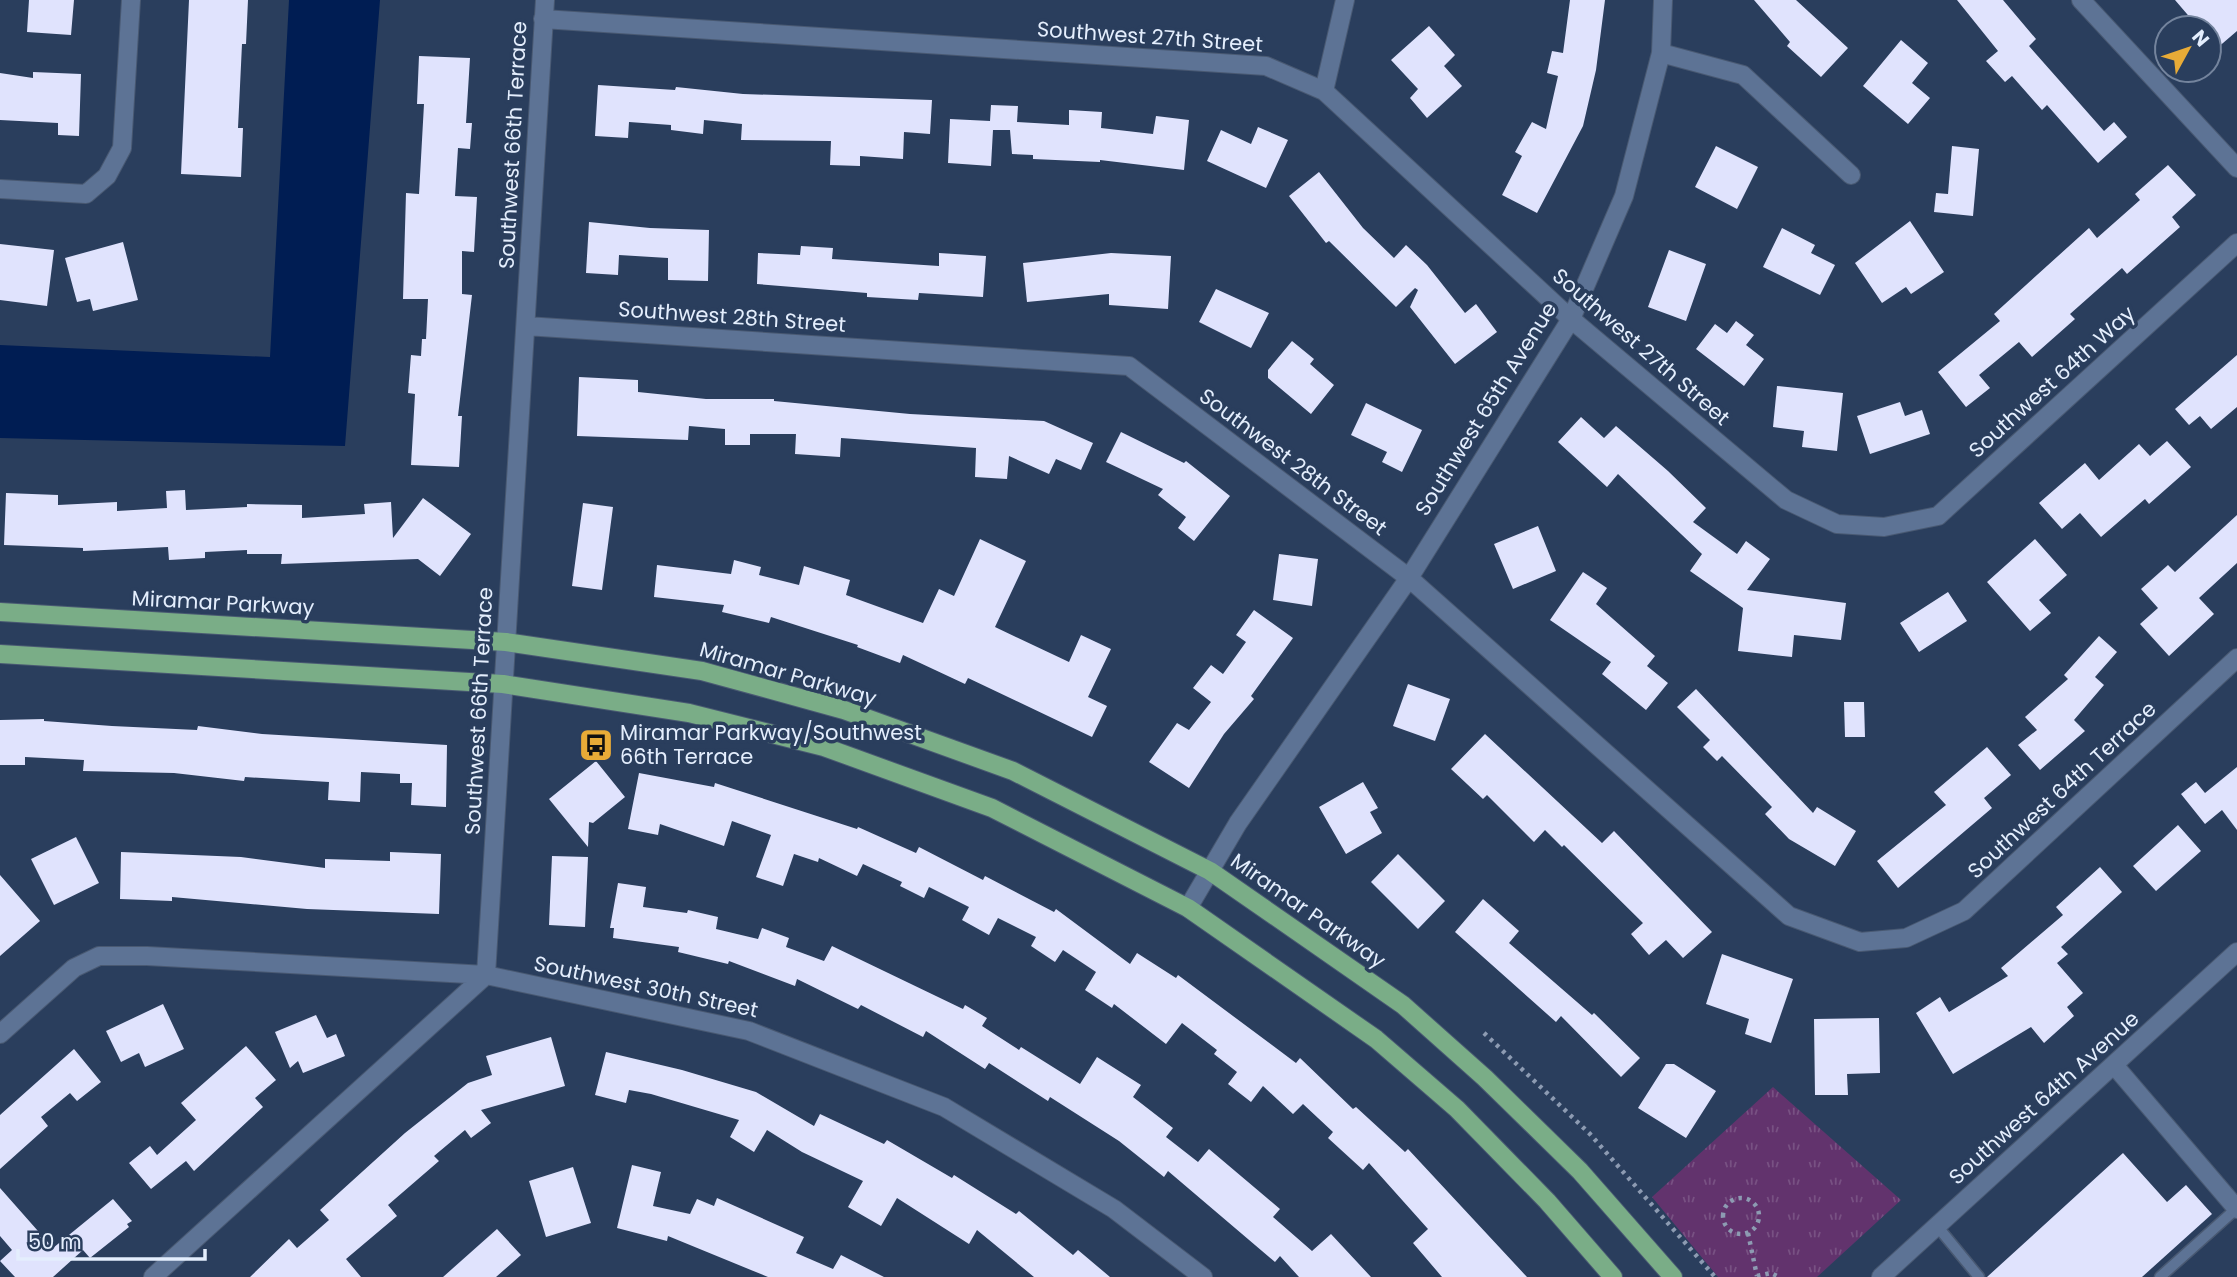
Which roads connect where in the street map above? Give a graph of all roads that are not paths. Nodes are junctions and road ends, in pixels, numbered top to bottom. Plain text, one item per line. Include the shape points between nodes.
1 (131, 0) edge
2 (545, 0) edge
3 (1345, 0) edge
4 (1663, 0) edge
5 (2081, 0) edge
6 (543, 19) junction
7 (1661, 52) junction
8 (1325, 91) junction
9 (2237, 168) edge
10 (1851, 175) dead end
11 (0, 189) edge
12 (2237, 243) edge
13 (1571, 319) junction
14 (526, 326) junction
15 (1884, 527) joint
16 (1409, 578) junction
17 (0, 612) edge
18 (506, 642) junction
19 (0, 654) edge
20 (2237, 658) edge
21 (503, 684) junction
22 (1210, 871) junction
23 (1188, 908) junction
24 (1906, 938) joint
25 (2237, 953) edge
26 (486, 975) junction
27 (0, 1034) edge
28 (2115, 1065) junction
29 (2237, 1209) edge
30 (1937, 1226) junction
31 (153, 1277) edge
32 (1203, 1277) edge
33 (1613, 1277) edge
34 (1673, 1277) edge
35 (1881, 1277) edge
36 (1979, 1277) edge
37 (2160, 1277) edge

1 - 11 street via 122,148 107,176 86,194
2 - 6 street, Southwest 66th Terrace
3 - 8 street
4 - 7 street, Southwest 65th Avenue
5 - 9 street
6 - 8 street, Southwest 27th Street via 1266,66
6 - 14 street, Southwest 66th Terrace
7 - 10 street via 1743,75
7 - 13 street, Southwest 65th Avenue via 1624,196
8 - 13 street, Southwest 27th Street
12 - 15 street, Southwest 64th Way via 1938,516
13 - 15 street, Southwest 27th Street via 1786,500 1837,524
13 - 16 street, Southwest 65th Avenue
14 - 16 street, Southwest 28th Street via 1129,366
14 - 18 street, Southwest 66th Terrace
16 - 22 street, Southwest 65th Avenue via 1238,823
16 - 24 street, Southwest 28th Street via 1790,916 1860,942
17 - 18 main road, Miramar Parkway
18 - 21 street, Southwest 66th Terrace
18 - 22 main road, Miramar Parkway via 702,671 844,710 1013,771
19 - 21 main road
20 - 24 street, Southwest 64th Terrace via 1964,911
21 - 23 main road via 688,713 824,747 992,808
21 - 26 street, Southwest 66th Terrace
22 - 23 street, Southwest 65th Avenue
22 - 34 main road, Miramar Parkway via 1403,1005 1580,1171
23 - 33 main road via 1376,1039 1457,1109
25 - 28 street, Southwest 64th Avenue
26 - 27 street, Southwest 30th Street via 99,956 74,968
26 - 31 street
26 - 32 street, Southwest 30th Street via 749,1031 944,1107 1114,1209
28 - 29 street
28 - 30 street, Southwest 64th Avenue
29 - 37 lane
30 - 35 street, Southwest 64th Avenue
30 - 36 lane

